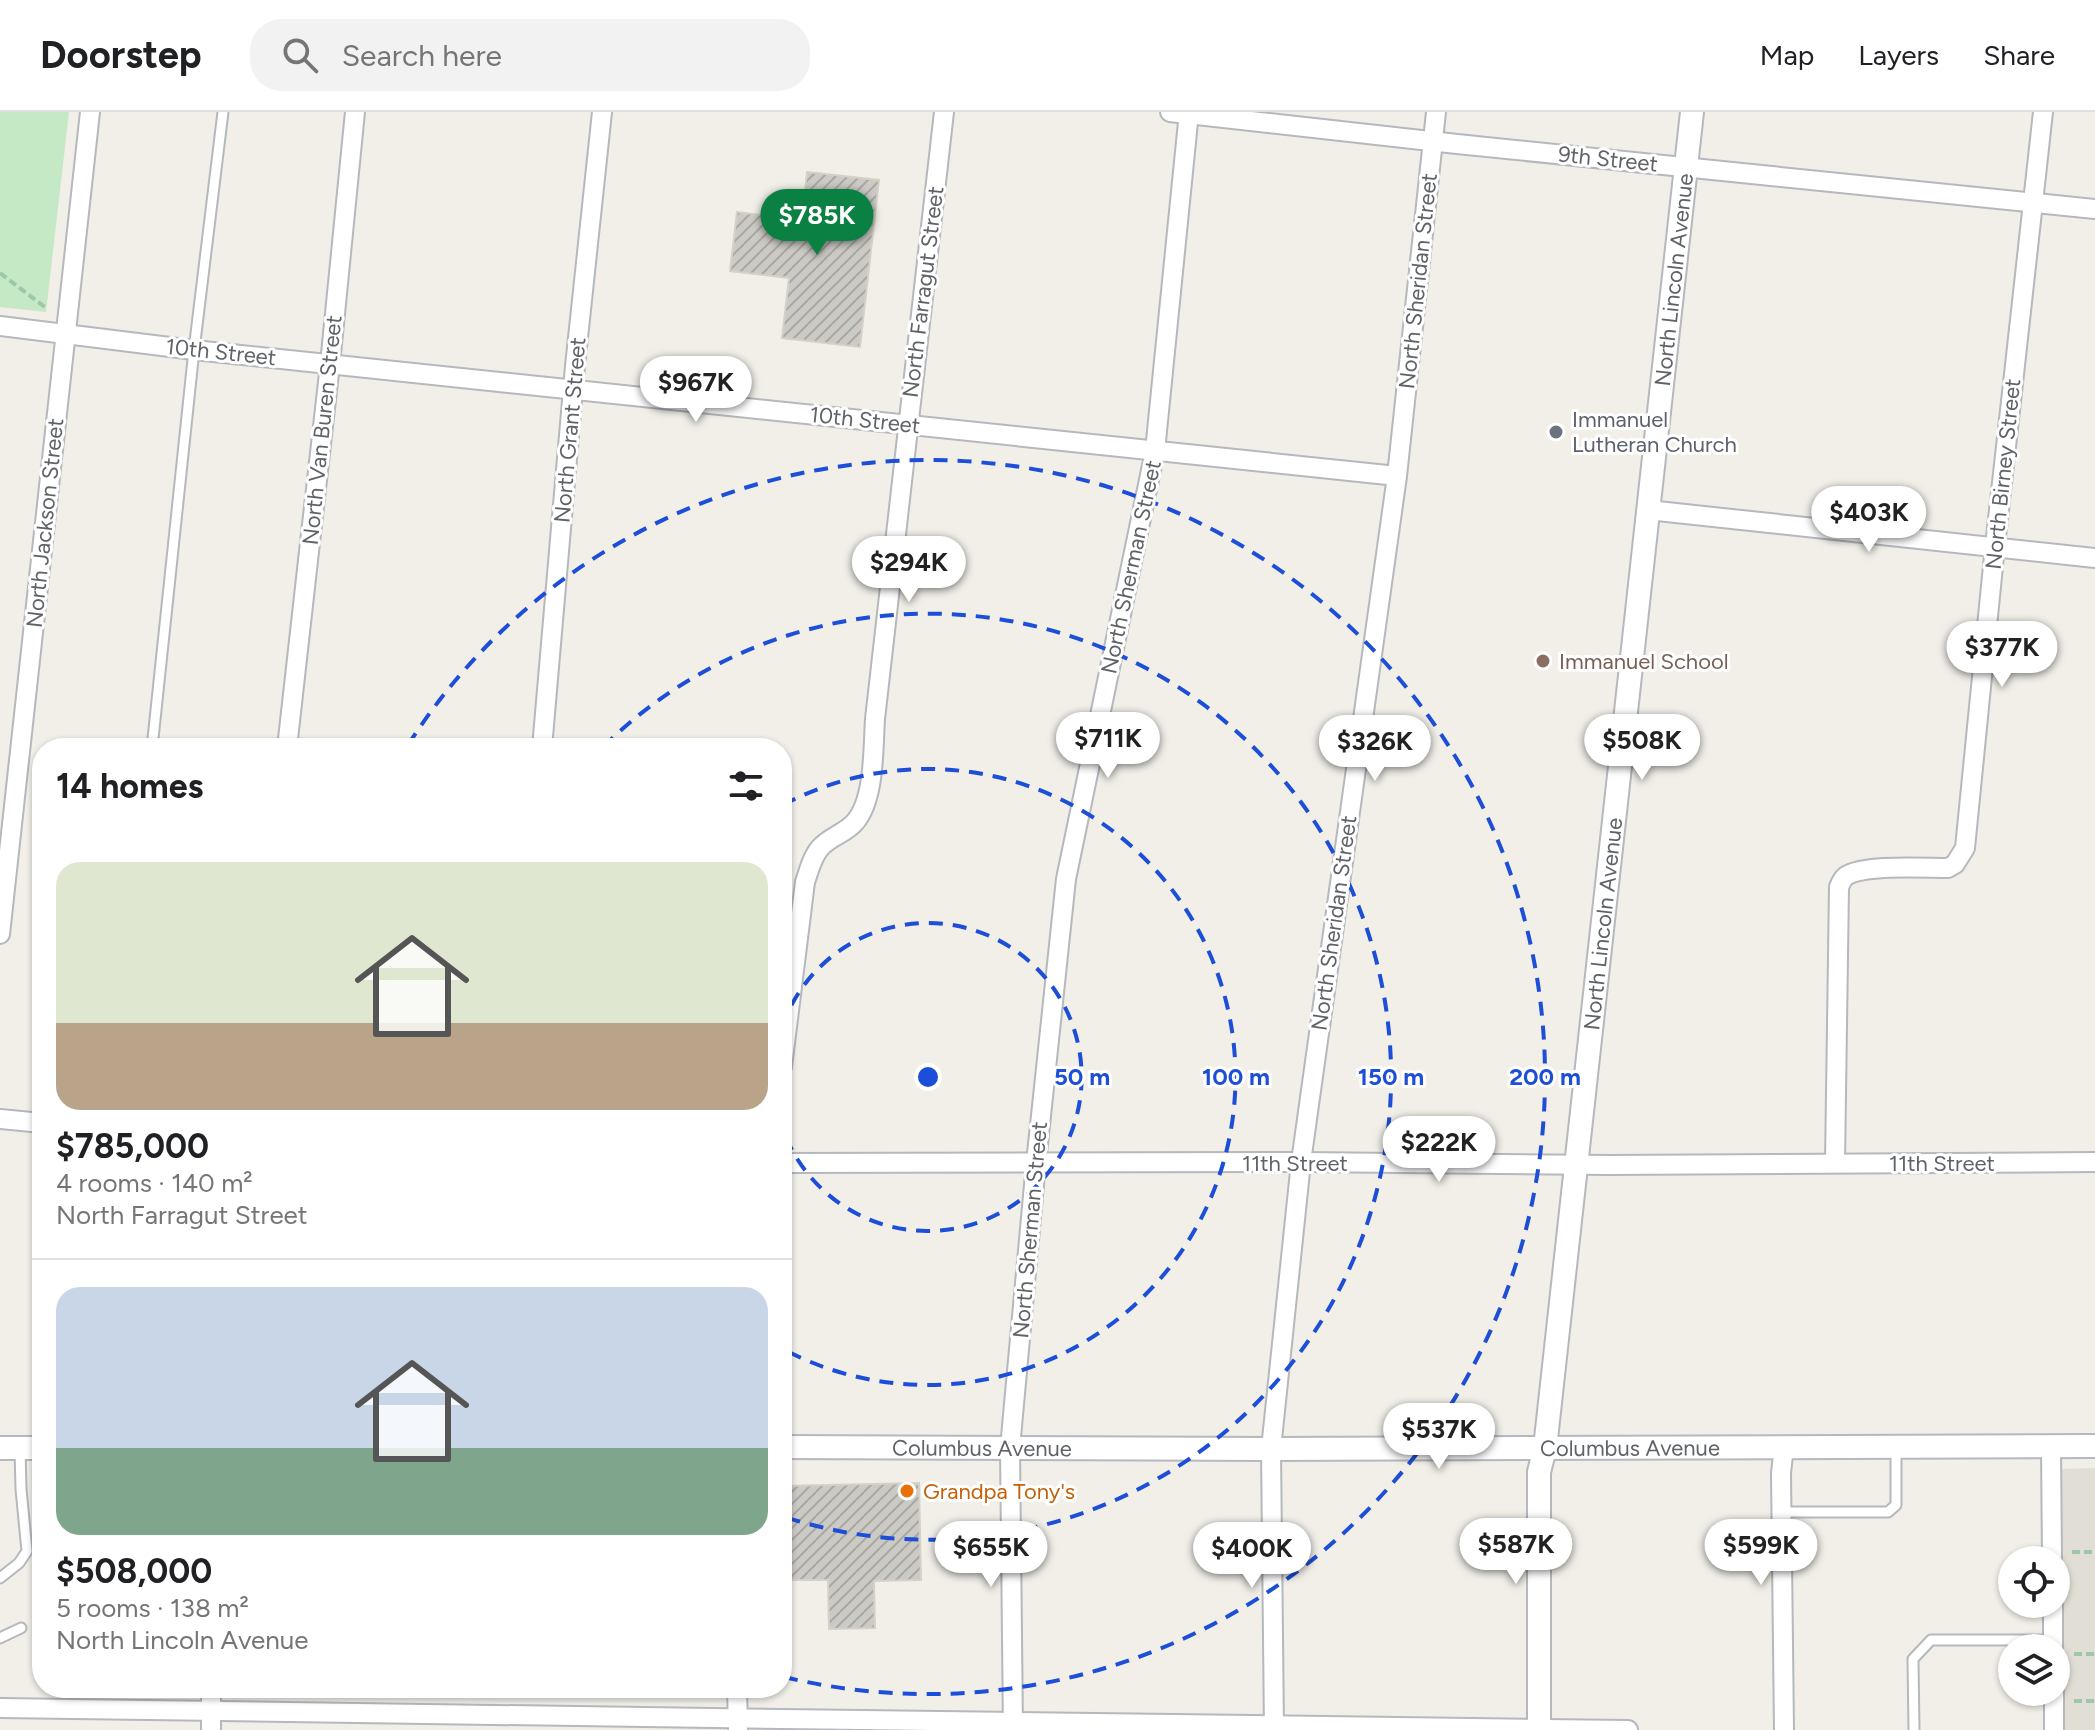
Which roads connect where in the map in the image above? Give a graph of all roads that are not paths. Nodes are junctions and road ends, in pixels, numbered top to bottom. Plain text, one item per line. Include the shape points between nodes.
1 (90, 112) edge
2 (223, 112) edge
3 (355, 112) edge
4 (602, 112) edge
5 (944, 112) edge
6 (1436, 112) edge
7 (1692, 112) edge
8 (2043, 112) edge
9 (1182, 113) edge
10 (1432, 141) junction
11 (1686, 167) junction
12 (2033, 202) junction
13 (2095, 209) edge
14 (0, 326) edge
15 (66, 334) junction
16 (194, 350) junction
17 (330, 364) junction
18 (573, 390) junction
19 (908, 425) junction
20 (1155, 451) junction
21 (1397, 476) junction
22 (1648, 510) junction
23 (1995, 546) junction
24 (2095, 558) edge
25 (153, 738) edge
26 (288, 738) edge
27 (543, 738) edge
28 (0, 934) edge
29 (792, 987) edge
30 (0, 1119) edge
31 (32, 1122) edge
32 (1301, 1162) junction
33 (2095, 1162) edge
34 (792, 1163) edge
35 (1036, 1163) junction
36 (1835, 1163) junction
37 (1577, 1164) junction
38 (1784, 1446) junction
39 (1896, 1446) junction
40 (2051, 1446) junction
41 (2095, 1446) edge
42 (792, 1447) edge
43 (21, 1448) edge
44 (1010, 1448) junction
45 (1545, 1448) junction
46 (1271, 1449) junction
47 (1781, 1512) junction
48 (2052, 1546) edge
49 (0, 1578) edge
50 (21, 1628) dead end
51 (0, 1638) edge
52 (1998, 1642) edge
53 (211, 1698) edge
54 (737, 1698) edge
55 (2054, 1706) edge
56 (0, 1708) edge
57 (211, 1709) junction
58 (738, 1725) edge
59 (1013, 1726) edge
60 (1274, 1728) edge
61 (211, 1730) edge
62 (1539, 1730) edge
63 (1628, 1730) edge
64 (1784, 1730) edge
65 (1914, 1730) edge
66 (2054, 1730) edge

1 - 15 street, North Jackson Street
2 - 16 lane
3 - 17 street, North Van Buren Street
4 - 18 street, North Grant Street
5 - 19 street, North Farragut Street
6 - 10 street, North Sheridan Street
7 - 11 street, North Lincoln Avenue
8 - 12 street, North Birney Street
9 - 10 street, 9th Street
9 - 20 street, North Sherman Street
10 - 11 street, 9th Street
10 - 21 street, North Sheridan Street
11 - 12 street, 9th Street
11 - 22 street, North Lincoln Avenue
12 - 13 street, 9th Street
12 - 23 street, North Birney Street
14 - 15 street, 10th Street
15 - 16 street, 10th Street
15 - 28 street, North Jackson Street
16 - 17 street, 10th Street
16 - 25 lane
17 - 18 street, 10th Street
17 - 26 street, North Van Buren Street
18 - 19 street, 10th Street
18 - 27 street, North Grant Street
19 - 20 street, 10th Street
19 - 29 street, North Farragut Street via 866,804 855,822 820,848 809,872
20 - 21 street, 10th Street
20 - 35 street, North Sherman Street via 1066,879
21 - 32 street, North Sheridan Street
22 - 23 street
22 - 37 street, North Lincoln Avenue
23 - 24 street
23 - 36 street, North Birney Street via 1965,848 1948,868 1856,872 1843,878 1839,887
30 - 31 street
32 - 35 street, 11th Street
32 - 37 street, 11th Street
32 - 46 street, North Sheridan Street
33 - 36 street, 11th Street
34 - 35 street, 11th Street
35 - 44 street, North Sherman Street
36 - 37 street, 11th Street
37 - 45 street, North Lincoln Avenue
38 - 39 street, Columbus Avenue
38 - 45 street, Columbus Avenue
38 - 47 street
39 - 40 street, Columbus Avenue
39 - 47 lane via 1896,1505 1888,1512
40 - 41 street, Columbus Avenue
40 - 48 street
42 - 44 street, Columbus Avenue
43 - 49 lane via 27,1551
44 - 46 street, Columbus Avenue
44 - 59 street, North Sherman Street
45 - 46 street, Columbus Avenue
45 - 62 street, North Lincoln Avenue via 1539,1472
46 - 60 street, North Sheridan Street
47 - 64 street
50 - 51 lane
52 - 65 lane via 1931,1640 1913,1659
53 - 57 street
54 - 58 street
55 - 66 street
56 - 57 street
57 - 58 street
57 - 61 street
58 - 59 street
59 - 60 street
60 - 62 street
62 - 63 street

